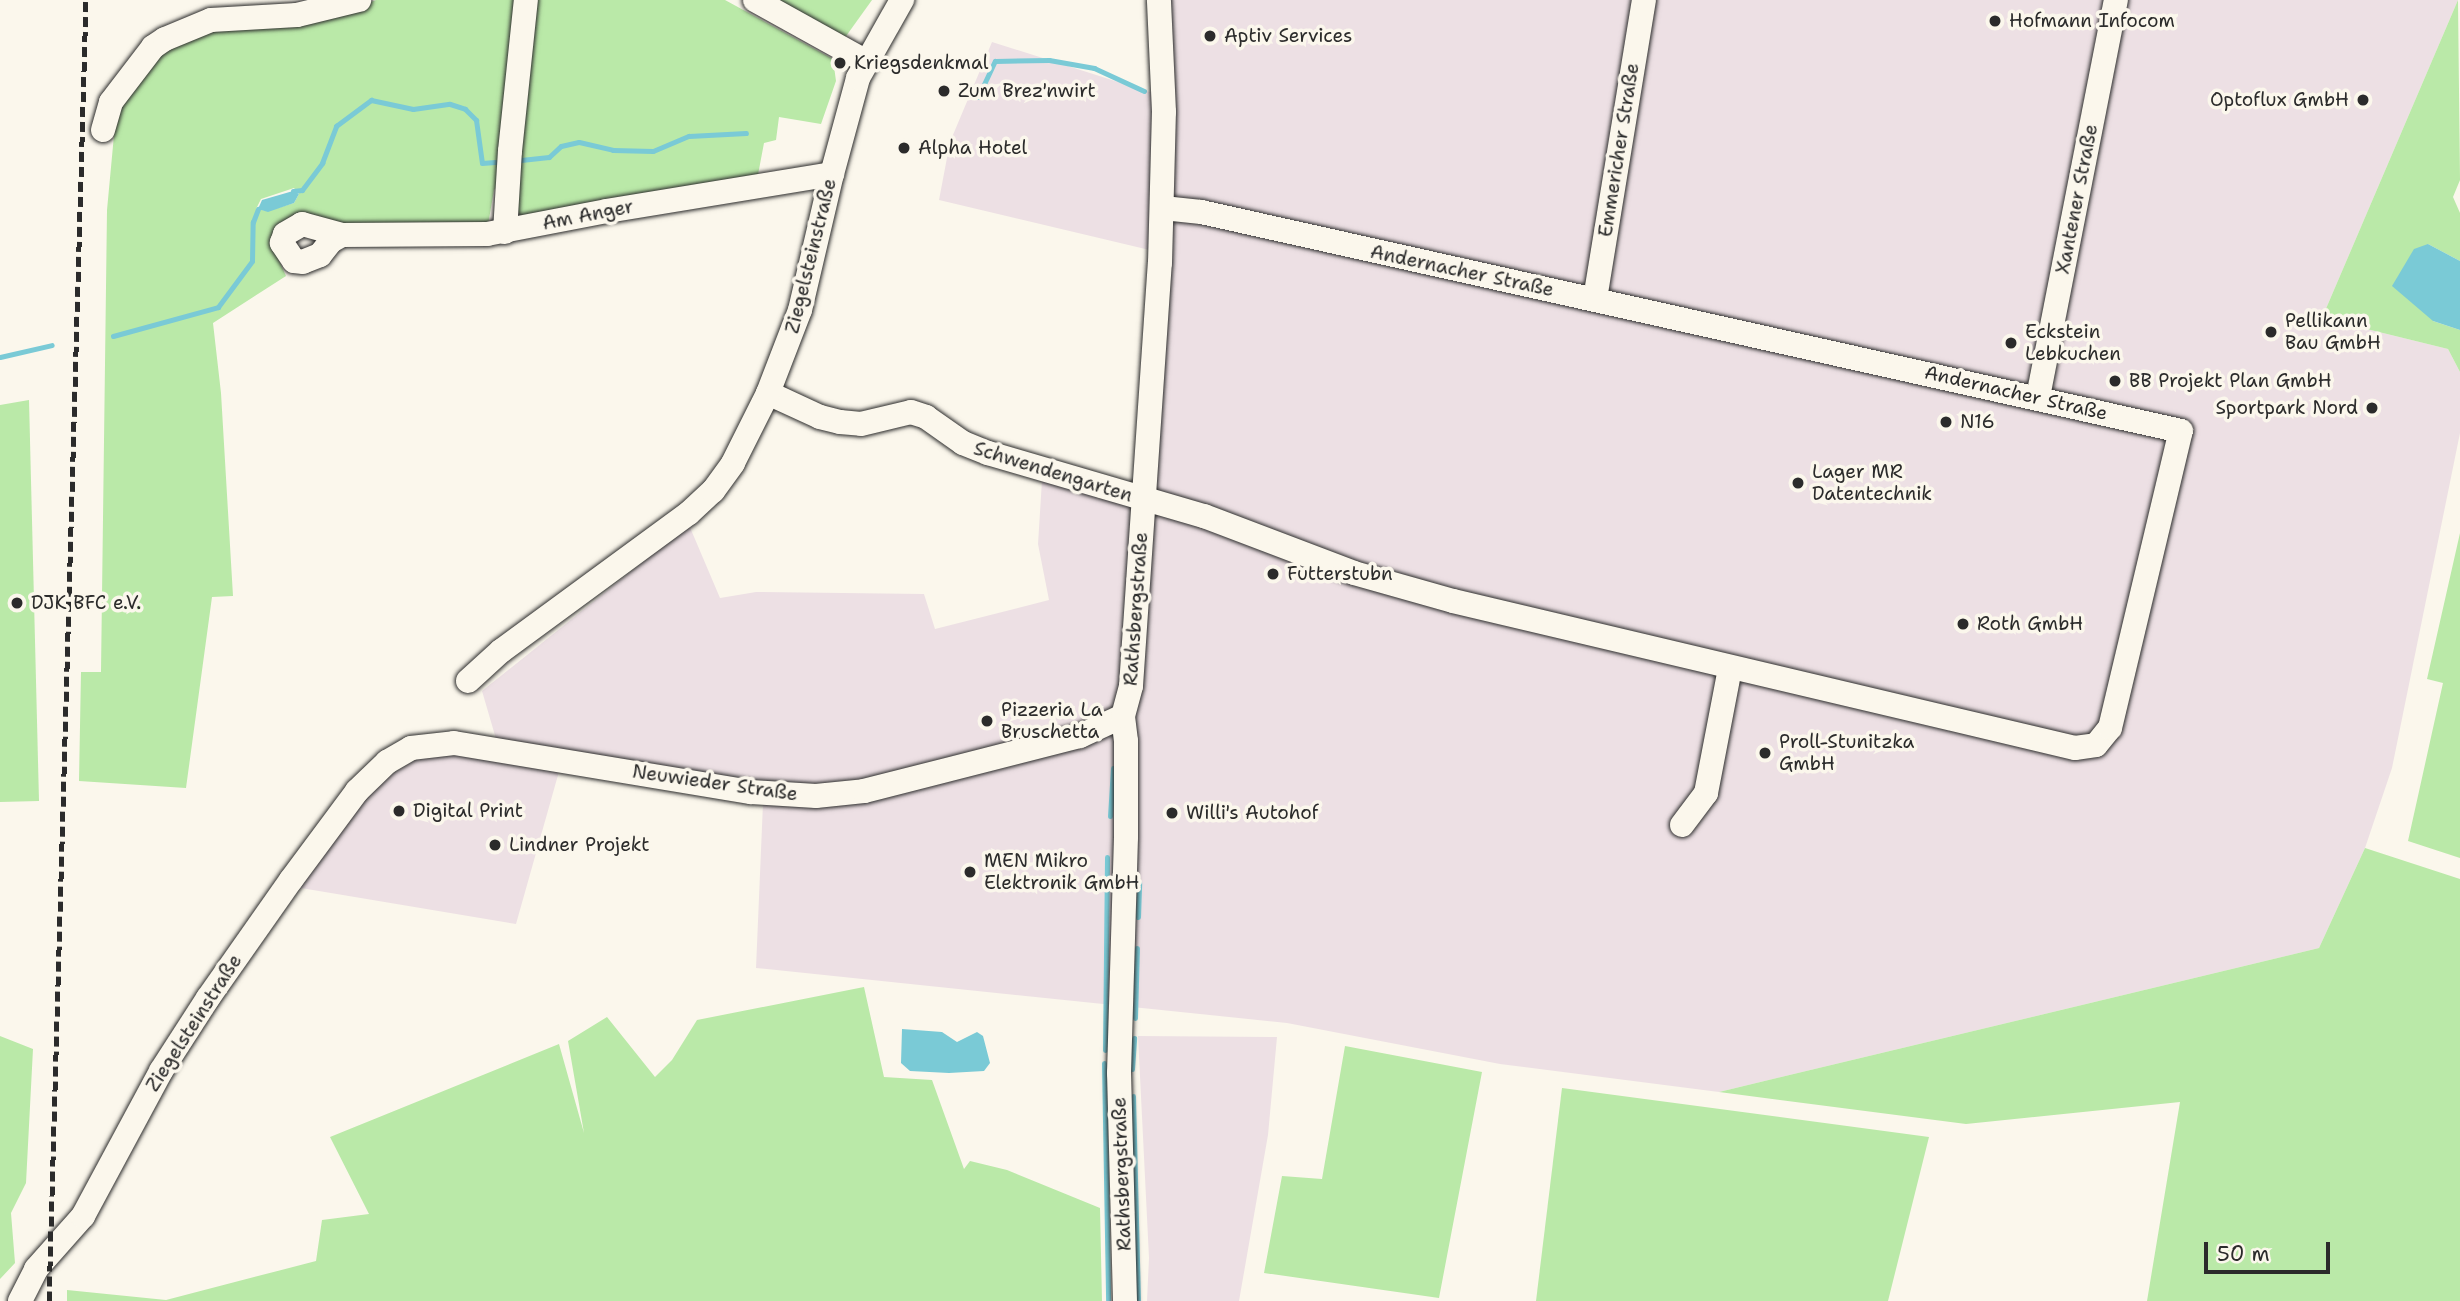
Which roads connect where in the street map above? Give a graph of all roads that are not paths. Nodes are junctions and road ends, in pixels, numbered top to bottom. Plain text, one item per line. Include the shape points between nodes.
1 (359, 0) edge
2 (526, 0) edge
3 (755, 0) edge
4 (902, 0) edge
5 (1159, 0) edge
6 (1644, 0) edge
7 (2116, 0) edge
8 (211, 10) edge
9 (866, 61) junction
10 (103, 130) dead end
11 (832, 174) junction
12 (1163, 208) junction
13 (505, 232) junction
14 (342, 235) dead end
15 (1595, 299) junction
16 (768, 393) junction
17 (2038, 397) junction
18 (1144, 500) junction
19 (1730, 668) junction
20 (468, 681) dead end
21 (1123, 716) junction
22 (387, 762) joint
23 (1682, 825) dead end
24 (21, 1298) edge
25 (1125, 1301) edge

1 - 8 street via 297,15
2 - 13 street
3 - 9 street
4 - 9 street, Ziegelsteinstraße
5 - 12 street, Rathsbergstraße
6 - 15 street, Emmericher Straße
7 - 17 street, Xantener Straße
8 - 10 street via 153,47 111,102
9 - 11 street, Ziegelsteinstraße
11 - 13 street, Am Anger
11 - 16 street, Ziegelsteinstraße via 800,310
12 - 15 street, Andernacher Straße via 1200,212
12 - 18 street, Rathsbergstraße
13 - 14 street, Am Anger
15 - 17 street, Andernacher Straße
16 - 18 street, Schwendengarten via 840,422 881,421 911,412 988,453
16 - 20 street, Ziegelsteinstraße via 733,463 705,498 501,651
17 - 19 street, Andernacher Straße via 2181,431 2110,728 2096,745 2075,748
18 - 19 street, Andernacher Straße via 1204,516 1401,587
18 - 21 street, Rathsbergstraße via 1131,687
19 - 23 street via 1706,793
21 - 22 street, Neuwieder Straße via 1080,736 864,791 817,796 751,792 454,743 420,745
21 - 25 street, Rathsbergstraße via 1126,837 1119,1060
22 - 24 street, Ziegelsteinstraße via 340,812 208,998 137,1113 87,1209 36,1269

